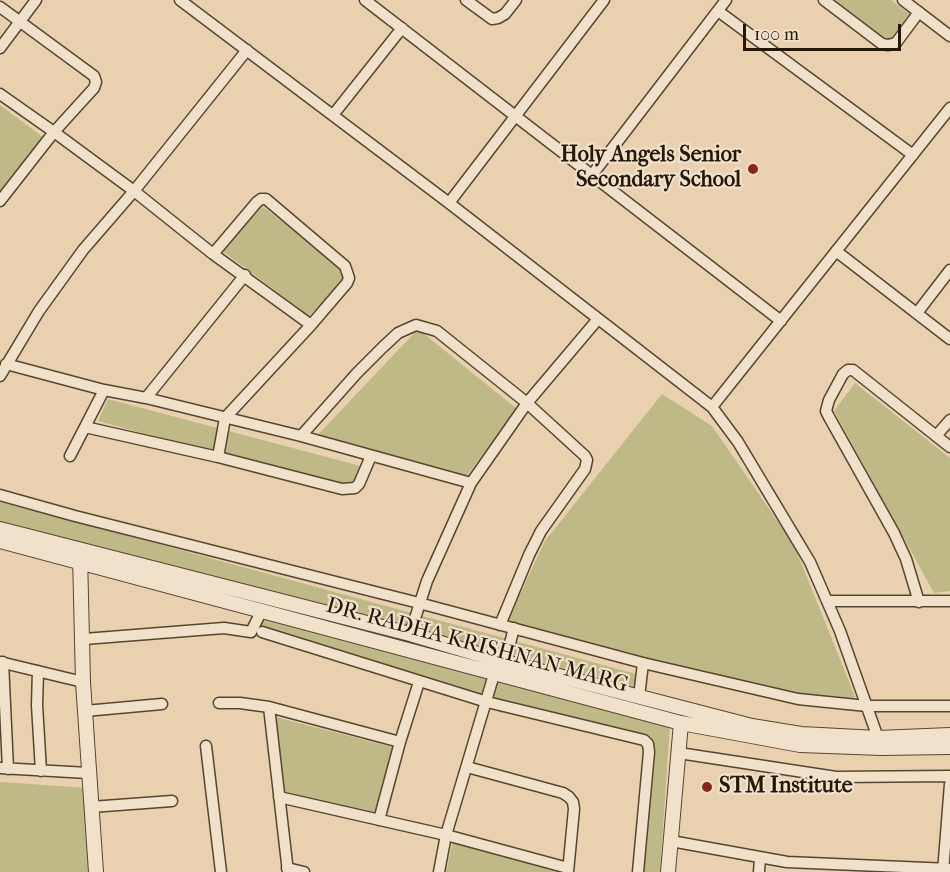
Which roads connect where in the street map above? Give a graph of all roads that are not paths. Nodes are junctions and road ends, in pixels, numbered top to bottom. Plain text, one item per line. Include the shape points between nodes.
1 (36, 0) edge
2 (180, 0) edge
3 (466, 0) edge
4 (516, 0) edge
5 (604, 0) edge
6 (726, 0) edge
7 (824, 0) edge
8 (903, 0) edge
9 (367, 1) edge
10 (0, 7) edge
11 (718, 11) junction
12 (919, 12) junction
13 (20, 21) junction
14 (402, 28) junction
15 (950, 36) edge
16 (0, 48) edge
17 (247, 50) junction
18 (0, 94) edge
19 (950, 108) edge
20 (333, 116) junction
21 (515, 116) junction
22 (54, 132) junction
23 (912, 155) junction
24 (592, 175) junction
25 (134, 191) junction
26 (0, 201) edge
27 (449, 203) junction
28 (836, 251) junction
29 (213, 254) junction
30 (950, 270) edge
31 (245, 275) junction
32 (917, 313) junction
33 (598, 319) junction
34 (781, 321) junction
35 (311, 325) junction
36 (950, 339) edge
37 (6, 364) junction
38 (0, 376) edge
39 (104, 390) junction
40 (146, 398) junction
41 (527, 403) junction
42 (712, 407) junction
43 (225, 418) junction
44 (950, 420) edge
45 (85, 427) junction
46 (301, 436) junction
47 (936, 436) junction
48 (950, 447) edge
49 (70, 456) dead end
50 (370, 456) junction
51 (219, 457) junction
52 (471, 483) junction
53 (0, 495) edge
54 (0, 529) edge
55 (0, 540) edge
56 (80, 556) junction
57 (827, 601) junction
58 (950, 601) edge
59 (919, 602) junction
60 (419, 603) junction
61 (262, 610) junction
62 (500, 624) junction
63 (514, 628) junction
64 (262, 632) dead end
65 (410, 634) junction
66 (84, 639) junction
67 (1, 662) edge
68 (644, 663) junction
69 (500, 667) junction
70 (38, 671) junction
71 (83, 682) junction
72 (419, 682) junction
73 (639, 697) junction
74 (487, 702) junction
75 (219, 703) dead end
76 (162, 704) dead end
77 (867, 706) junction
78 (950, 706) edge
79 (269, 707) junction
80 (85, 711) junction
81 (682, 715) junction
82 (950, 735) edge
83 (878, 738) junction
84 (400, 742) junction
85 (206, 746) dead end
86 (950, 747) edge
87 (679, 753) junction
88 (467, 767) junction
89 (4, 769) edge
90 (41, 771) junction
91 (88, 773) junction
92 (950, 777) edge
93 (950, 784) edge
94 (279, 797) junction
95 (172, 801) dead end
96 (91, 807) junction
97 (380, 820) junction
98 (948, 824) edge
99 (446, 835) junction
100 (671, 841) junction
101 (760, 858) junction
102 (803, 868) edge
103 (287, 870) edge
104 (568, 870) edge
105 (946, 870) edge
106 (96, 872) edge
107 (222, 872) edge
108 (304, 872) edge
109 (439, 872) edge
110 (638, 872) edge
111 (668, 872) edge
112 (759, 872) edge

1 - 13 street
2 - 17 street
3 - 4 street via 498,18
5 - 21 street
6 - 11 street
7 - 12 street via 888,45 896,43
8 - 12 street
9 - 14 street
10 - 13 street
11 - 23 street
11 - 24 street
12 - 15 street
13 - 16 street
13 - 22 street via 94,76 96,82
14 - 20 street
14 - 21 street
17 - 20 street
17 - 25 street
18 - 22 street
19 - 23 street
20 - 27 street
21 - 24 street
21 - 27 street
22 - 25 street
22 - 26 street
23 - 28 street
24 - 34 street
25 - 29 street
25 - 37 street via 83,250
27 - 33 street
28 - 32 street
28 - 34 street
29 - 31 street
29 - 35 street via 257,202 261,199 272,203 349,272 347,283
30 - 32 street
31 - 35 street
31 - 40 street
32 - 36 street
33 - 41 street
33 - 42 street
34 - 42 street
35 - 43 street
37 - 38 street
37 - 39 street
39 - 40 street
39 - 45 street
40 - 43 street
41 - 46 street via 437,331 417,325 398,333 382,348
41 - 52 street
41 - 62 street via 585,456 587,465 541,531
42 - 57 street via 781,512
43 - 46 street
43 - 51 street
44 - 47 street
45 - 49 street
45 - 51 street
46 - 50 street
47 - 48 street
47 - 59 street via 853,370 843,374 829,400 826,411 894,533
50 - 51 street via 355,489
50 - 52 street
52 - 60 street
53 - 60 street
54 - 56 street
55 - 56 street, DR. RADHA KRISHNAN MARG
56 - 61 street, DR. RADHA KRISHNAN MARG
56 - 65 street
56 - 66 street
57 - 59 street
57 - 77 street
58 - 59 street
60 - 62 street
60 - 65 street
61 - 66 street via 251,632 224,627
61 - 69 street, DR. RADHA KRISHNAN MARG
62 - 63 street
63 - 68 street
63 - 69 street
64 - 72 street
65 - 69 street
66 - 71 street
67 - 70 street
67 - 89 street
68 - 73 street
68 - 77 street via 798,699
69 - 73 street
69 - 74 street
69 - 81 street, DR. RADHA KRISHNAN MARG
70 - 71 street
70 - 90 street
71 - 80 street
72 - 74 street
72 - 84 street
73 - 81 street
74 - 88 street
74 - 110 street via 648,744
75 - 79 street
76 - 80 street
77 - 78 street
77 - 83 street
79 - 84 street
79 - 94 street
80 - 91 street
81 - 83 street via 791,733
81 - 86 street, DR. RADHA KRISHNAN MARG via 800,745
81 - 87 street
82 - 83 street
84 - 97 street
85 - 107 street
87 - 92 street via 836,777
87 - 100 street
88 - 99 street
88 - 104 street via 569,797 574,809
89 - 90 street
90 - 91 street
91 - 96 street
93 - 98 street
94 - 97 street
94 - 103 street
95 - 96 street
96 - 106 street
97 - 99 street
98 - 105 street
99 - 104 street
99 - 109 street
100 - 101 street
100 - 111 street
101 - 102 street
101 - 112 street
102 - 105 street
103 - 108 street

